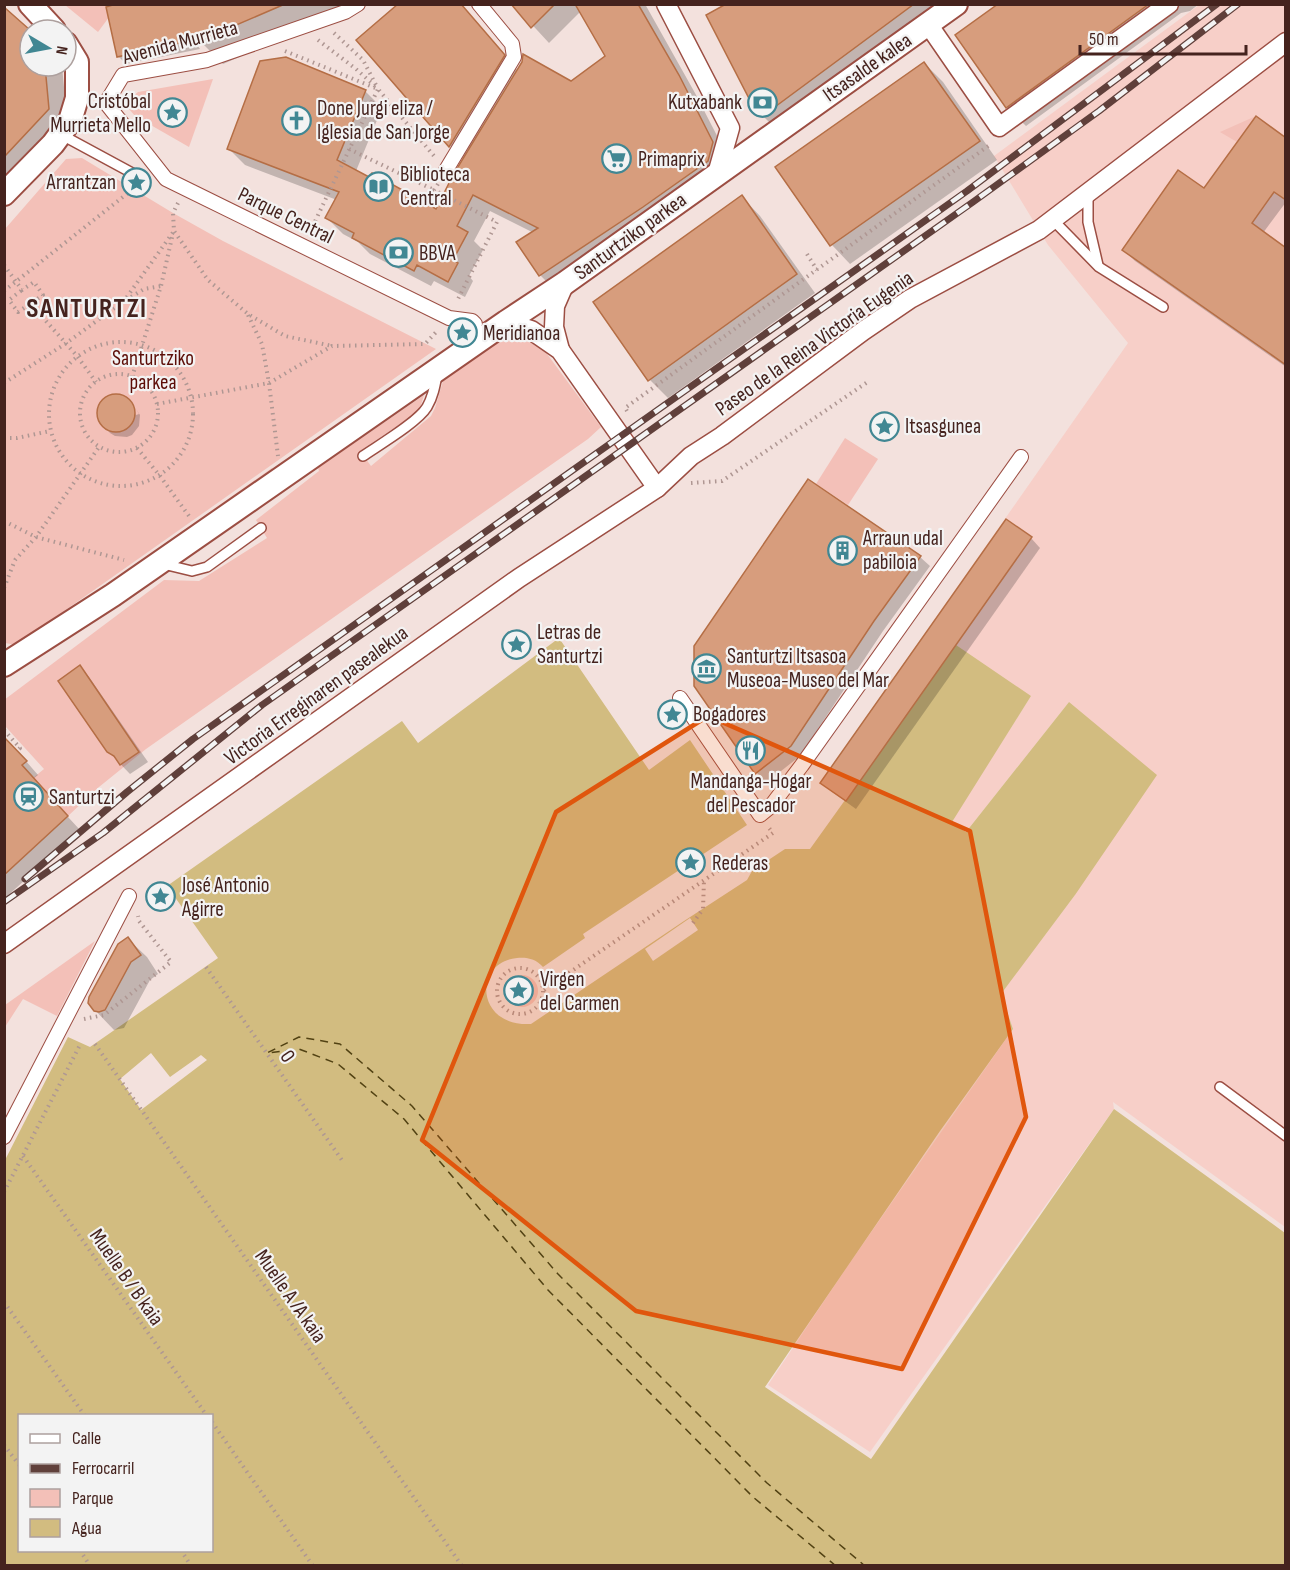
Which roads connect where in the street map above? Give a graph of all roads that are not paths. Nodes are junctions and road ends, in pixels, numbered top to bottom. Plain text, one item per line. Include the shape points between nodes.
1 (30, 4) edge
2 (358, 4) edge
3 (478, 4) edge
4 (666, 4) edge
5 (956, 4) edge
6 (1169, 4) edge
7 (43, 18) edge
8 (928, 24) junction
9 (1286, 42) edge
10 (77, 78) edge
11 (106, 103) joint
12 (778, 130) joint
13 (60, 134) junction
14 (446, 170) road end
15 (134, 174) dead end
16 (717, 174) junction
17 (1088, 192) junction
18 (4, 194) edge
19 (1045, 224) junction
20 (1099, 267) junction
21 (565, 283) junction
22 (1163, 308) dead end
23 (506, 322) junction
24 (475, 324) dead end
25 (560, 350) junction
26 (438, 369) junction
27 (363, 456) dead end
28 (1021, 457) dead end
29 (657, 488) junction
30 (261, 528) dead end
31 (158, 563) junction
32 (4, 665) edge
33 (680, 698) dead end
34 (129, 896) dead end
35 (4, 944) edge
36 (1220, 1087) dead end
37 (1286, 1136) edge
38 (4, 1137) edge

1 - 7 street
2 - 11 street, Avenida Murrieta via 207,60 123,75
3 - 14 street via 512,44 514,57
4 - 16 street via 730,128
5 - 8 street, Itsasalde kalea
6 - 8 street via 999,127
8 - 12 street, Itsasalde kalea
9 - 17 street, Paseo de la Reina Victoria Eugenia
10 - 13 street via 77,99 70,121
11 - 24 street, Parque Central via 166,179 449,318
12 - 16 street, Santurtziko parkea
13 - 15 lane
13 - 18 street
16 - 21 street, Santurtziko parkea
17 - 19 street, Paseo de la Reina Victoria Eugenia
17 - 20 lane via 1088,222
19 - 20 lane
19 - 29 street, Paseo de la Reina Victoria Eugenia via 910,299 691,456
20 - 22 lane
21 - 23 street, Santurtziko parkea
21 - 25 street via 555,306 554,327
23 - 25 street via 531,330
23 - 26 street, Santurtziko parkea
25 - 29 street
26 - 27 lane via 434,391 420,416
26 - 31 street, Santurtziko parkea
28 - 33 street via 802,765 771,806 760,814
29 - 35 street, Victoria Erreginaren pasealekua via 519,578
30 - 31 lane via 207,567 192,571
31 - 32 street, Santurtziko parkea
34 - 38 street
36 - 37 lane

